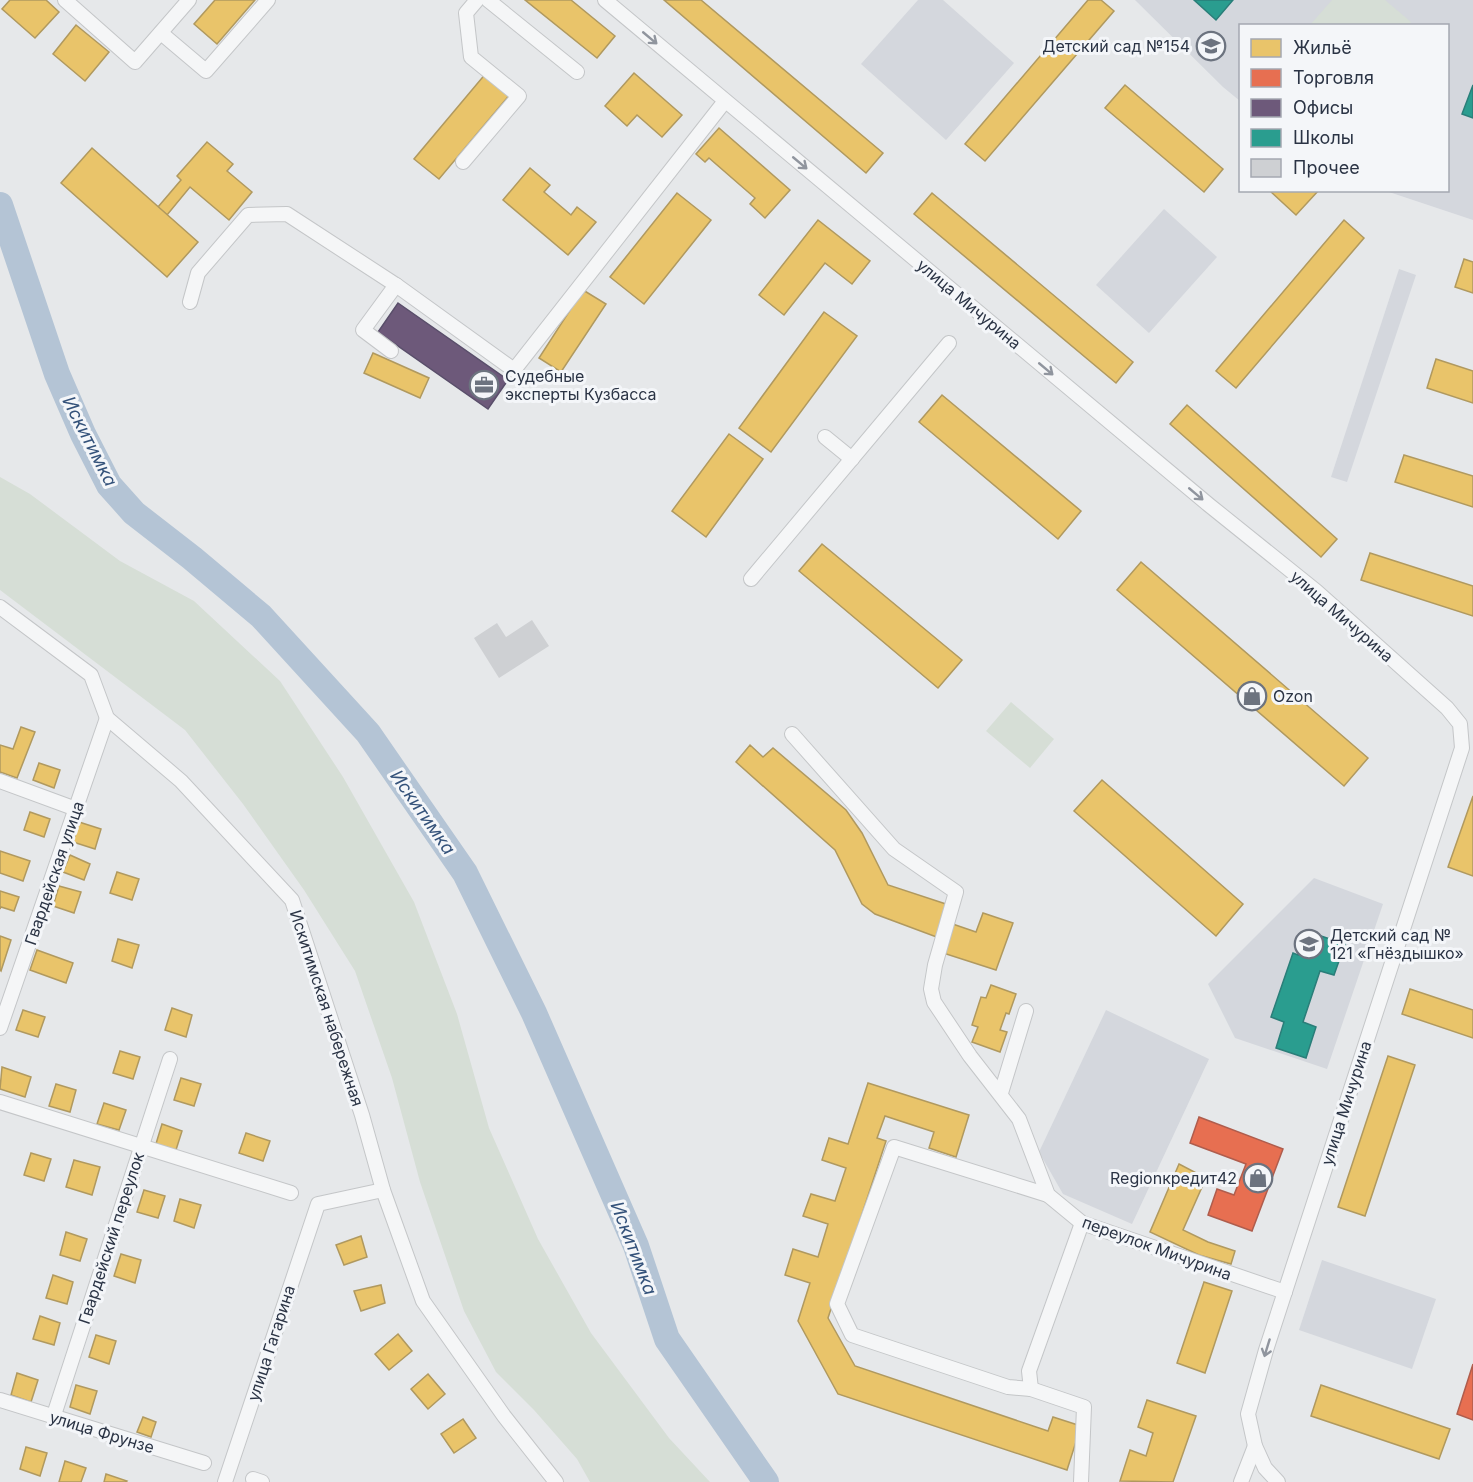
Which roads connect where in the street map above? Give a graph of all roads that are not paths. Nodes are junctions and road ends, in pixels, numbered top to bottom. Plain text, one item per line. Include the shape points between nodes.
1 (65, 0) edge
2 (88, 0) edge
3 (189, 0) edge
4 (268, 0) edge
5 (477, 0) edge
6 (488, 0) edge
7 (609, 1) edge
8 (78, 11) junction
9 (161, 33) junction
10 (577, 72) dead end
11 (725, 100) junction
12 (463, 162) dead end
13 (396, 285) junction
14 (190, 302) dead end
15 (949, 343) dead end
16 (391, 351) dead end
17 (825, 437) dead end
18 (852, 459) junction
19 (751, 579) dead end
20 (0, 607) edge
21 (107, 718) junction
22 (792, 734) dead end
23 (0, 781) edge
24 (76, 809) junction
25 (1026, 1011) dead end
26 (0, 1028) edge
27 (170, 1059) dead end
28 (1001, 1093) junction
29 (0, 1102) edge
30 (140, 1146) junction
31 (383, 1190) junction
32 (291, 1193) dead end
33 (1048, 1195) junction
34 (1082, 1223) junction
35 (1285, 1292) junction
36 (1030, 1389) junction
37 (0, 1400) edge
38 (54, 1418) junction
39 (1255, 1446) junction
40 (204, 1463) dead end
41 (225, 1482) edge
42 (556, 1482) edge
43 (1081, 1482) edge
44 (1241, 1482) edge
45 (1278, 1482) edge

1 - 8 street
2 - 8 street
3 - 9 street
4 - 9 street via 206,71
5 - 12 street via 466,13 471,57 519,96
6 - 10 street
7 -> 11 street, улица Мичурина
8 - 9 street via 135,62
11 - 13 street via 514,370
11 -> 35 street, улица Мичурина via 1316,591 1460,724 1462,748
13 - 14 street via 287,214 248,215 198,273
13 - 16 street via 363,330
15 - 18 street
17 - 18 street
18 - 19 street
20 - 21 street, Искитимская набережная via 91,675
21 - 24 street, Гвардейская улица
21 - 31 street, Искитимская набережная via 182,781 292,900
22 - 28 street, переулок Мичурина via 894,849 956,892 935,965 934,1002 970,1056
23 - 24 street
24 - 26 street, Гвардейская улица
25 - 28 street
27 - 30 street, Гвардейский переулок
28 - 33 street, переулок Мичурина via 1019,1119
29 - 30 street
30 - 32 street
30 - 38 street, Гвардейский переулок
31 - 41 street, улица Гагарина via 318,1204
31 - 42 street, Искитимская набережная via 423,1301
33 - 34 street, переулок Мичурина
33 - 36 street via 894,1147 837,1305 852,1335 1008,1387
34 - 35 street, переулок Мичурина
34 - 36 street via 1029,1371
35 -> 39 street, улица Мичурина via 1248,1414
36 - 43 street via 1084,1407
37 - 38 street, улица Фрунзе
38 - 40 street, улица Фрунзе
39 - 44 street
39 - 45 street, улица Мичурина via 1265,1468

